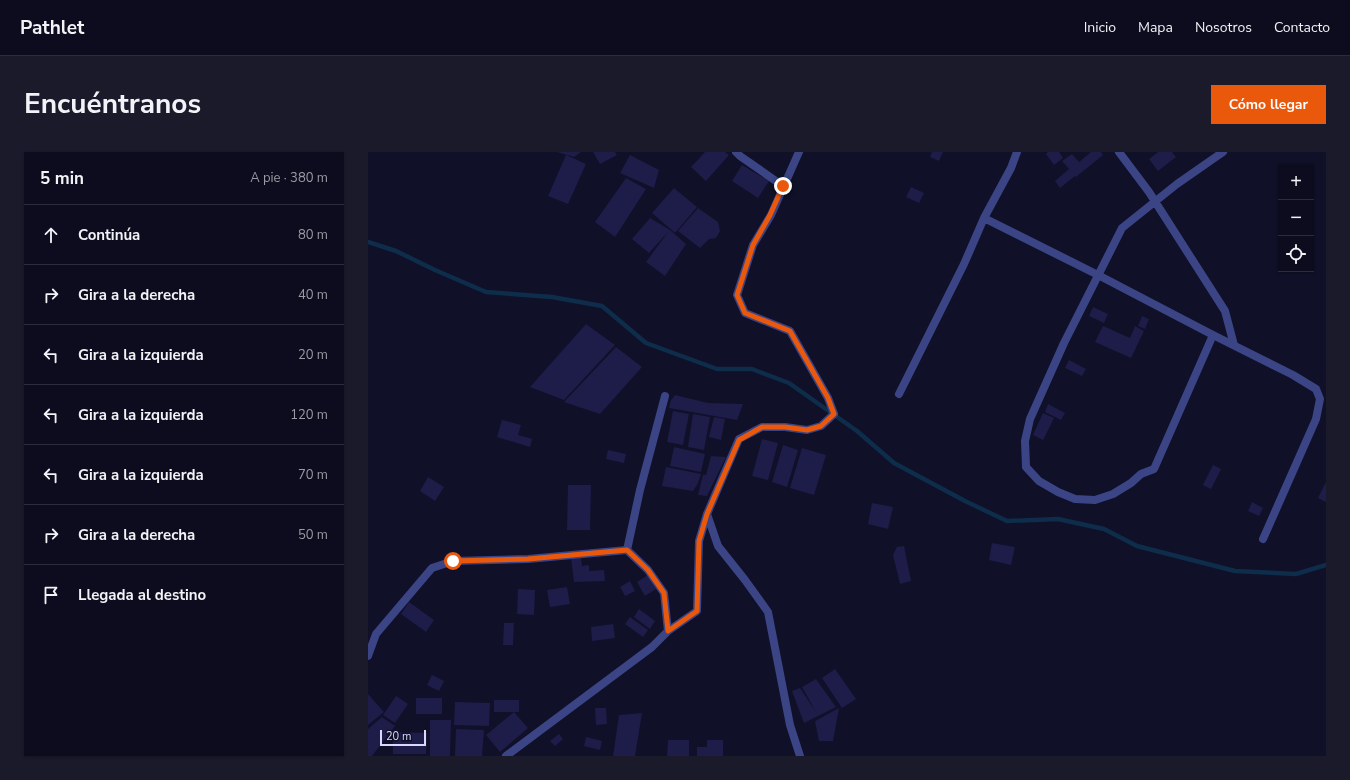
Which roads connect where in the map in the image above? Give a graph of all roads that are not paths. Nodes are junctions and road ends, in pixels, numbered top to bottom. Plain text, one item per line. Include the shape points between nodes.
1 (736, 152) edge
2 (799, 152) edge
3 (1017, 152) edge
4 (1119, 152) edge
5 (1222, 152) edge
6 (783, 186) junction
7 (1155, 201) junction
8 (984, 218) junction
9 (1098, 274) junction
10 (1213, 335) junction
11 (1234, 345) junction
12 (899, 394) dead end
13 (665, 396) dead end
14 (707, 514) junction
15 (1263, 539) dead end
16 (627, 550) junction
17 (668, 631) junction
18 (368, 656) edge
19 (506, 756) edge
20 (800, 756) edge

1 - 6 street
2 - 6 street
3 - 8 street
4 - 7 street
5 - 7 street
6 - 14 street via 753,245 737,295 745,313 790,331 828,398 834,414 821,426 807,430 762,427 739,440
7 - 9 street via 1122,228
7 - 11 street via 1225,311
8 - 9 street
8 - 12 street
9 - 10 street
9 - 10 street via 1030,418 1025,441 1026,467 1039,481 1058,492 1075,499 1095,500 1113,494 1131,484 1141,474 1154,469
10 - 11 street
11 - 15 street via 1294,374 1316,389 1320,399 1316,419
13 - 16 street
14 - 17 street via 699,541 697,611
14 - 20 street via 718,546 768,612 790,725
16 - 17 street via 648,570 664,593
16 - 18 street via 528,559 453,561 432,568 376,634
17 - 19 street via 652,647

